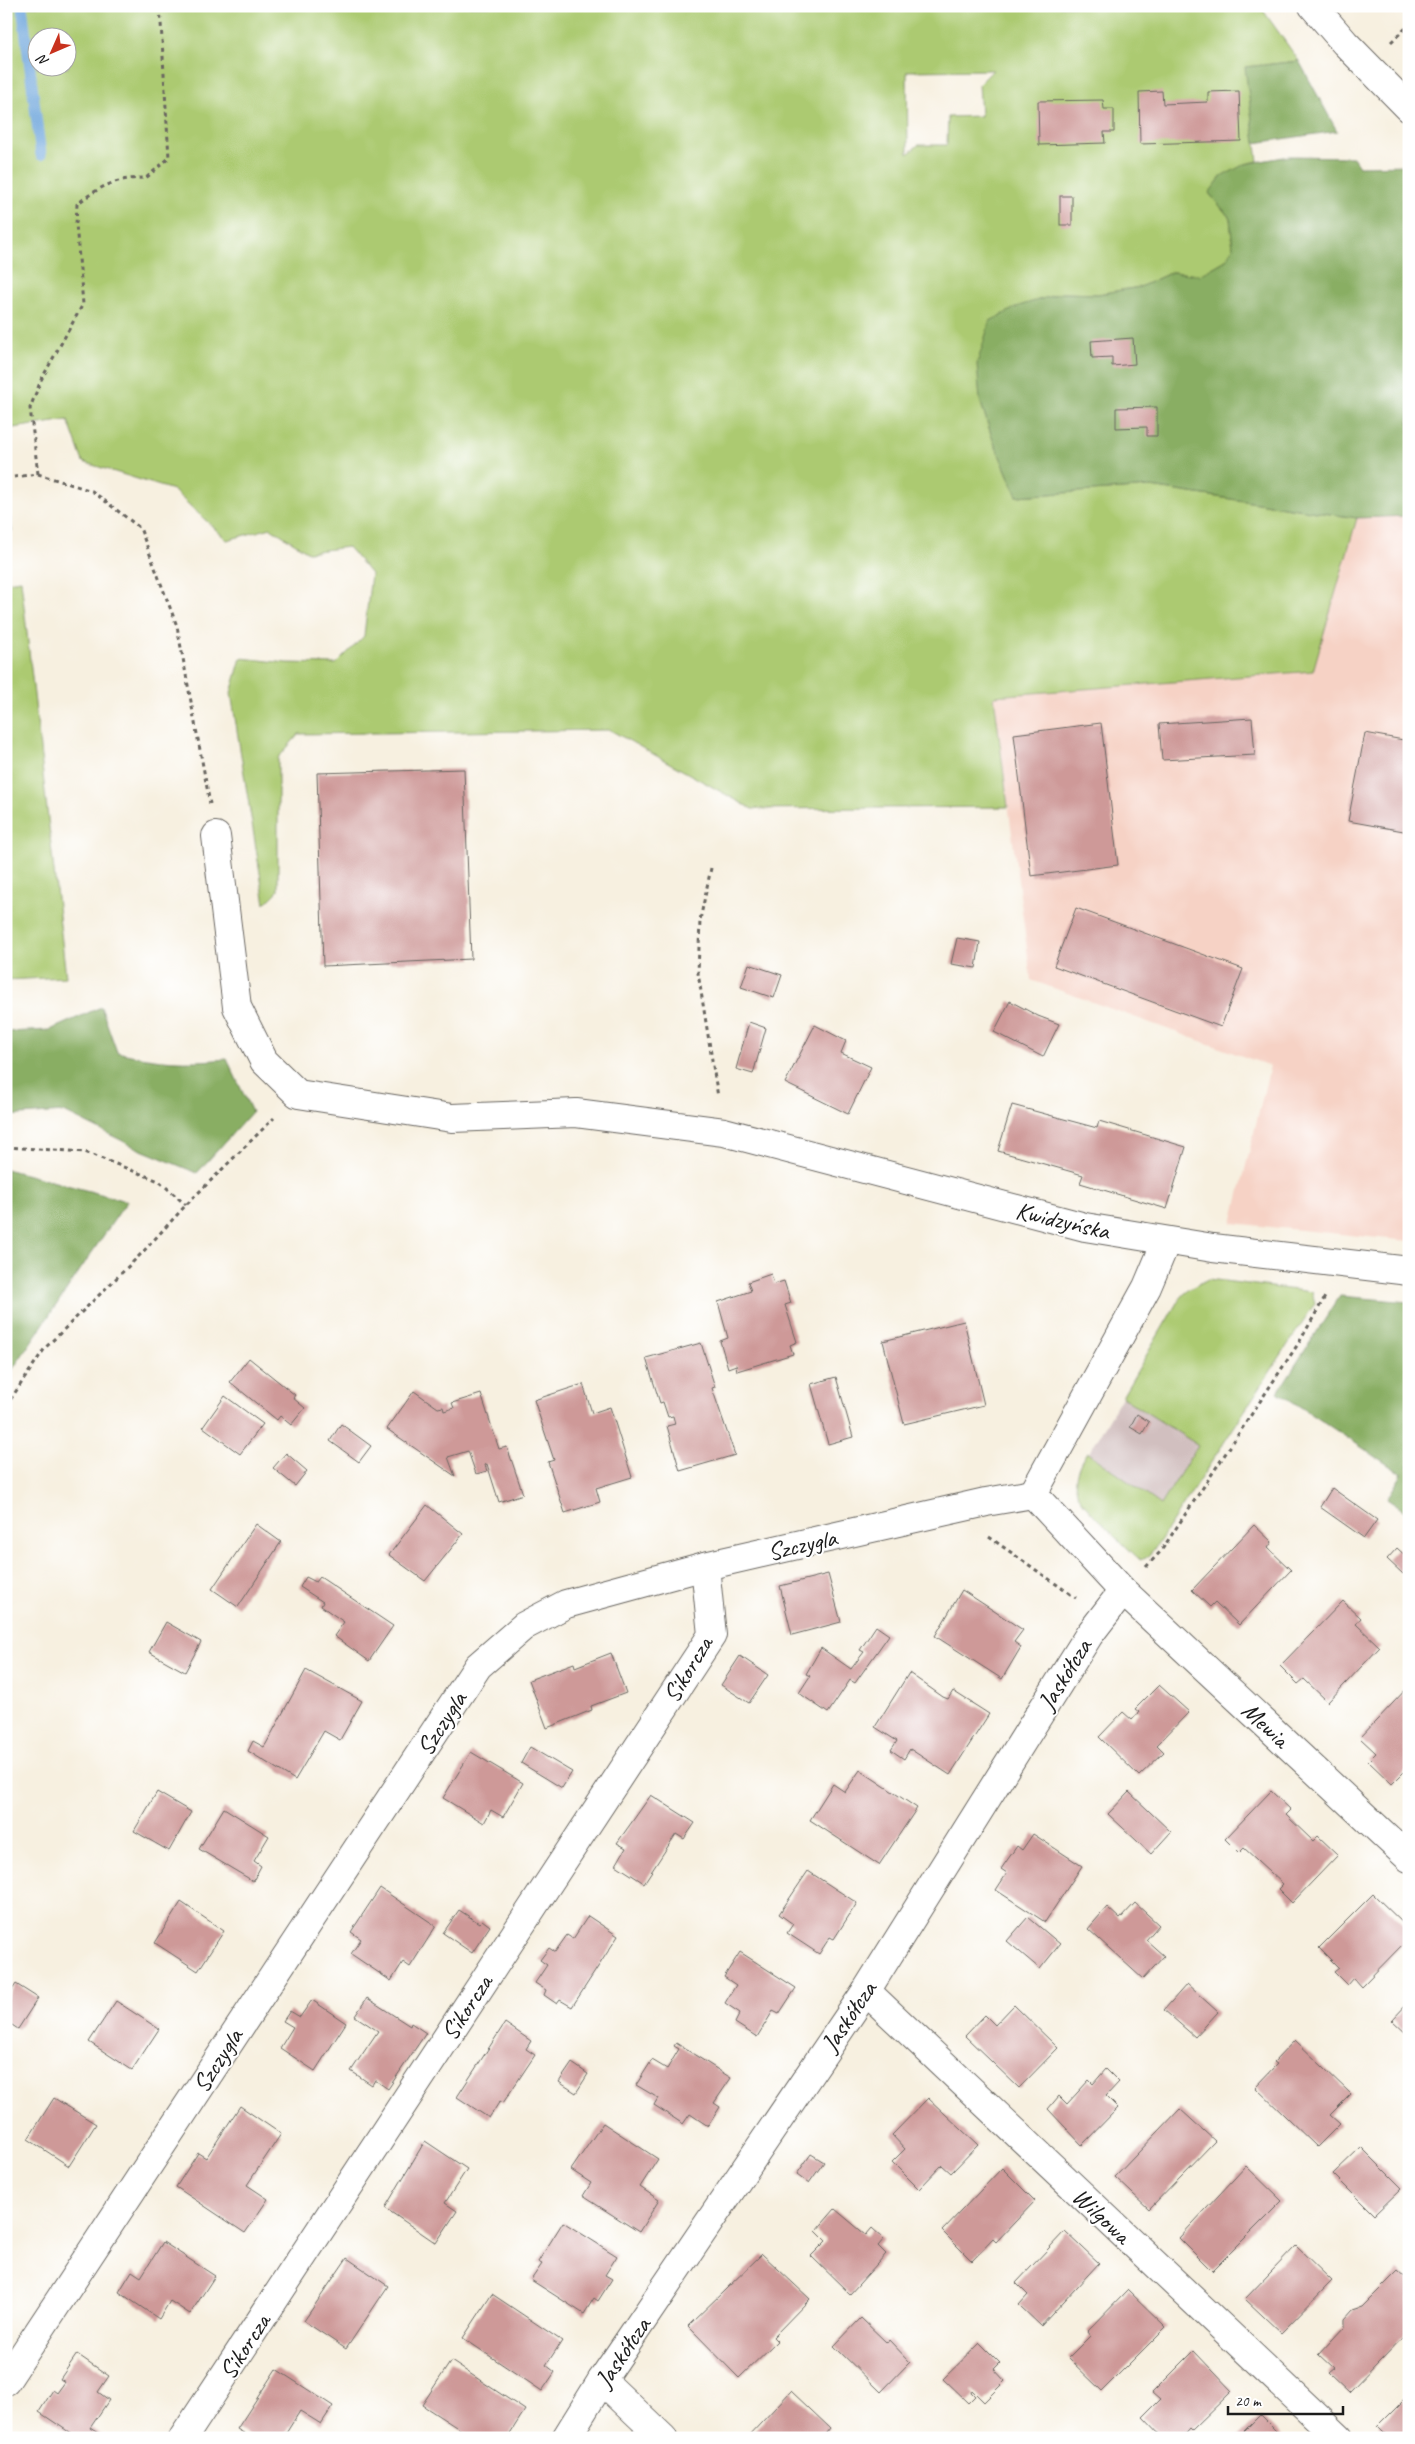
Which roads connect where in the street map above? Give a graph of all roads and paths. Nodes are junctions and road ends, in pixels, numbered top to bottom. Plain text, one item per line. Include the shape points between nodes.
1 (160, 6) edge
2 (1313, 6) edge
3 (1409, 25) edge
4 (1384, 49) dead end
5 (1409, 108) edge
6 (38, 474) junction
7 (6, 478) edge
8 (216, 836) joint
9 (710, 868) dead end
10 (298, 1094) junction
11 (724, 1132) junction
12 (6, 1147) edge
13 (186, 1205) junction
14 (1166, 1242) junction
15 (1330, 1263) junction
16 (1409, 1271) edge
17 (6, 1406) edge
18 (1033, 1494) junction
19 (965, 1508) junction
20 (705, 1566) junction
21 (1123, 1591) junction
22 (1102, 1617) junction
23 (1409, 1858) edge
24 (866, 1991) junction
25 (602, 2380) junction
26 (6, 2381) edge
27 (183, 2438) edge
28 (566, 2438) edge
29 (663, 2438) edge
30 (1339, 2438) edge

1 - 6 path via 169,158 146,178 125,178 99,187 76,204 83,304 41,380 30,408
2 - 5 street
3 - 4 path
6 - 7 path
6 - 8 path via 92,491 140,528 177,626
8 - 10 street via 237,1007 264,1061
9 - 11 path via 700,920 698,973
10 - 11 street, Kwidzyńska via 452,1118 576,1113
10 - 13 path
11 - 14 street, Kwidzyńska via 1085,1227
12 - 13 path via 85,1152 159,1181
13 - 17 path via 45,1348
14 - 15 street, Kwidzyńska
14 - 18 street via 1148,1287
15 - 16 street, Kwidzyńska
15 - 21 path via 1326,1298 1300,1341 1160,1551
18 - 19 street, Szczygla
18 - 21 street
19 - 20 street, Szczygla
19 - 22 path via 971,1524
20 - 26 street, Szczygla via 566,1604 524,1626 478,1666
20 - 27 street, Sikorcza via 712,1635
21 - 22 street, Jaskółcza
21 - 23 street, Mewia
22 - 24 street, Jaskółcza
24 - 25 street, Jaskółcza
24 - 30 street, Wilgowa
25 - 28 street, Jaskółcza
25 - 29 street

